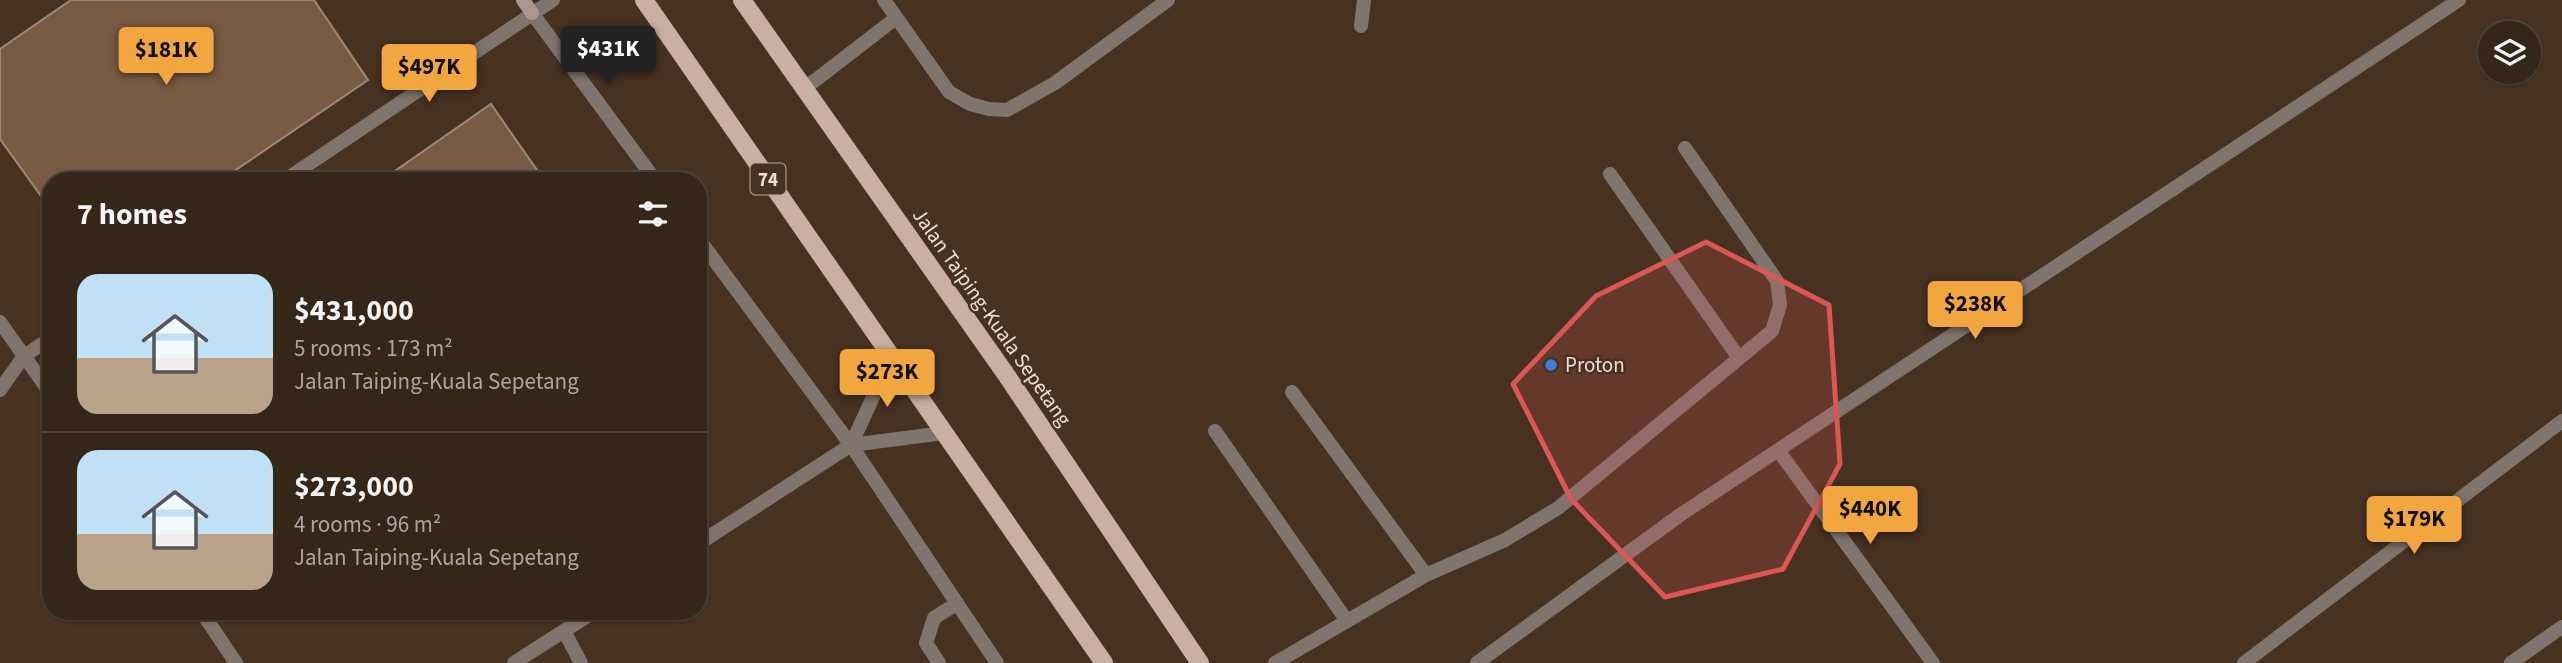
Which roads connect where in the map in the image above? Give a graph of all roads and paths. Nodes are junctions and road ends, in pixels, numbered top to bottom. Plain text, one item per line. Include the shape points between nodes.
1 (523, 0) edge
2 (553, 0) edge
3 (644, 0) edge
4 (742, 0) edge
5 (884, 0) edge
6 (1168, 0) edge
7 (1364, 0) edge
8 (2459, 0) edge
9 (532, 13) junction
10 (896, 18) junction
11 (1361, 26) dead end
12 (804, 89) junction
13 (1685, 148) dead end
14 (297, 172) edge
15 (649, 172) edge
16 (1610, 174) dead end
17 (707, 250) edge
18 (0, 322) edge
19 (42, 344) edge
20 (24, 356) junction
21 (891, 358) junction
22 (1739, 358) junction
23 (42, 381) edge
24 (0, 390) edge
25 (1292, 392) dead end
26 (2562, 421) edge
27 (1215, 431) dead end
28 (944, 433) junction
29 (851, 444) junction
30 (1778, 450) junction
31 (707, 538) edge
32 (1426, 575) junction
33 (956, 604) junction
34 (207, 620) edge
35 (581, 620) edge
36 (1347, 621) junction
37 (2562, 627) edge
38 (564, 631) junction
39 (236, 663) edge
40 (514, 663) edge
41 (581, 663) edge
42 (939, 663) edge
43 (997, 663) edge
44 (1104, 663) edge
45 (1200, 663) edge
46 (1275, 663) edge
47 (1477, 663) edge
48 (1933, 663) edge
49 (2244, 663) edge
50 (2511, 663) edge

1 - 9 street
2 - 9 street
3 - 21 main road, 74
4 - 12 main road, Jalan Taiping-Kuala Sepetang
5 - 10 street
6 - 10 street via 1055,83 1007,110 970,104 949,92
7 - 11 street
8 - 30 street
9 - 14 street
9 - 15 street
10 - 12 street
12 - 45 main road, Jalan Taiping-Kuala Sepetang via 1005,373
13 - 22 street via 1777,281 1780,305 1772,331
16 - 22 street
17 - 29 street
18 - 20 street
19 - 20 street
20 - 23 street
20 - 24 street
21 - 28 main road, 74
21 - 29 street
22 - 32 street via 1558,508 1505,540
25 - 32 street
26 - 49 street
27 - 36 street
28 - 29 street
28 - 44 main road, 74
29 - 31 street
29 - 33 street
30 - 47 street via 1680,515
30 - 48 street
32 - 36 street
33 - 42 street via 934,618 926,643
33 - 43 street
34 - 39 street
35 - 38 street
36 - 46 street
37 - 50 street
38 - 40 street
38 - 41 street

